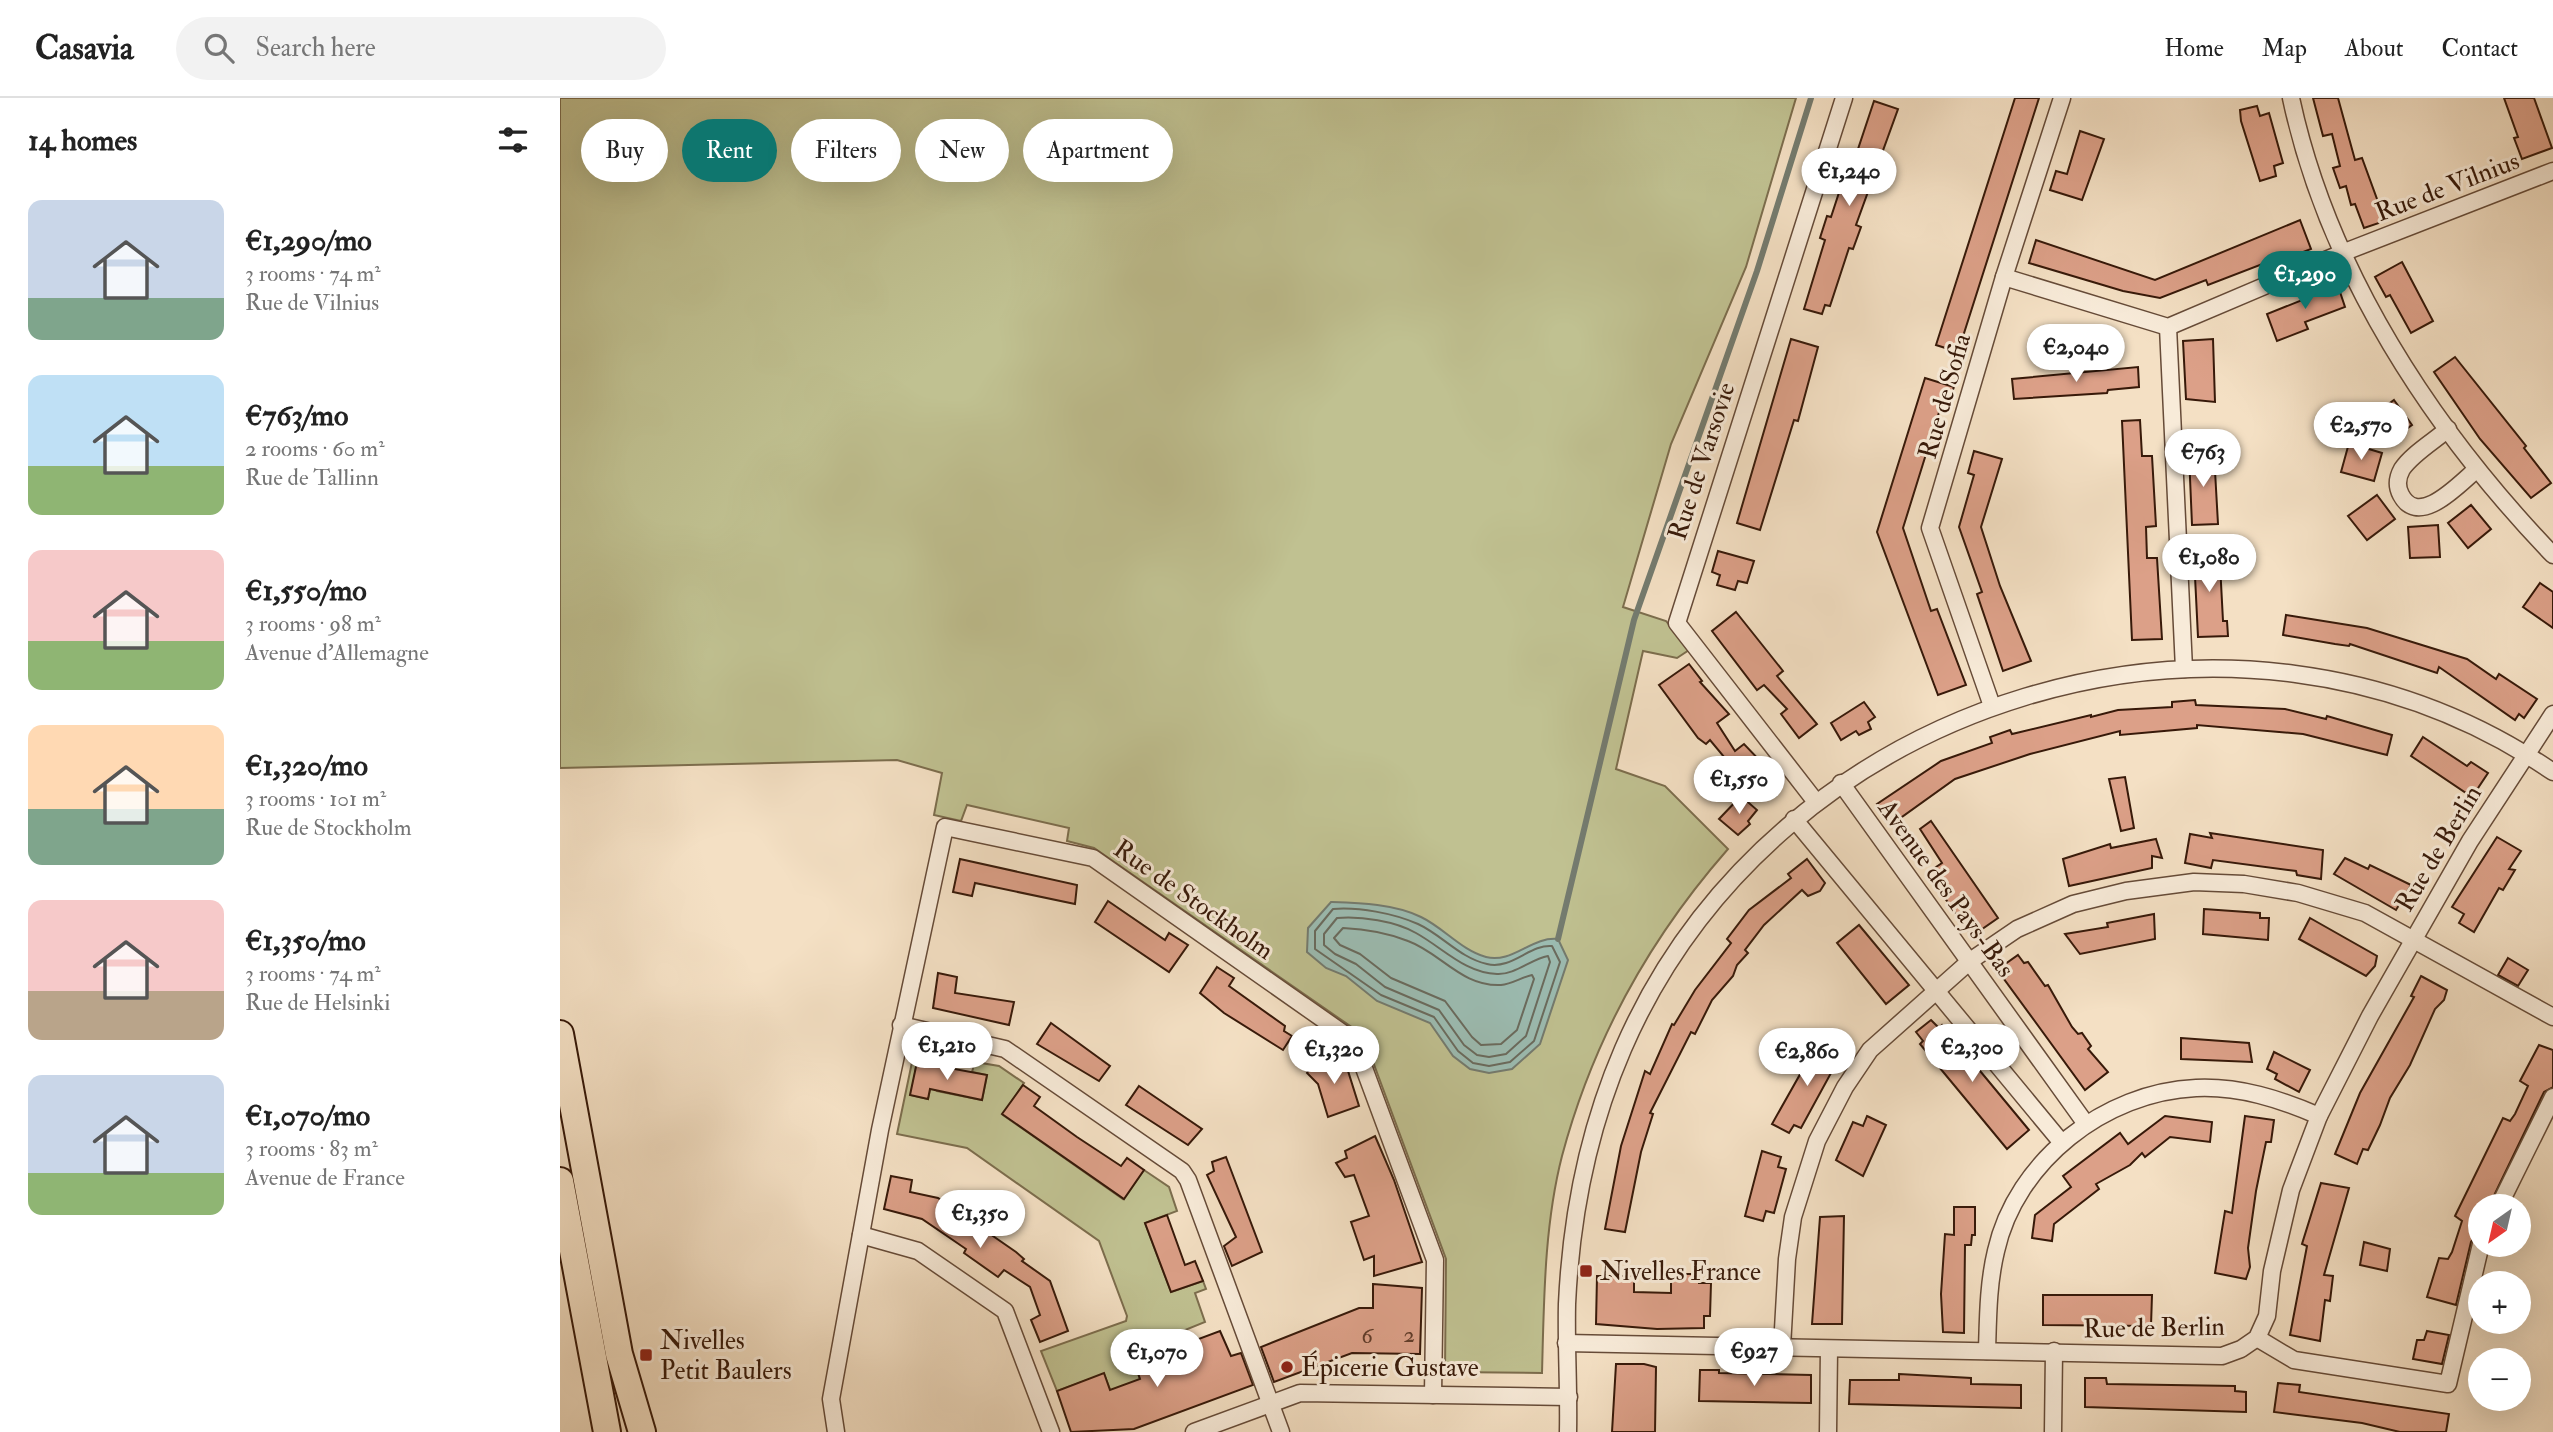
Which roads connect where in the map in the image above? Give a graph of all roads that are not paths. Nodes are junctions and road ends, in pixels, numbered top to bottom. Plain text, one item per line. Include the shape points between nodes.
1 (1843, 98) edge
2 (2062, 98) edge
3 (2291, 98) edge
4 (2553, 171) edge
5 (2342, 253) junction
6 (2004, 277) junction
7 (2168, 327) junction
8 (2448, 429) junction
9 (2477, 469) junction
10 (2553, 555) edge
11 (2184, 669) junction
12 (1992, 706) junction
13 (2553, 714) edge
14 (2526, 754) junction
15 (2553, 772) edge
16 (1842, 783) junction
17 (1816, 802) junction
18 (1794, 819) junction
19 (2412, 940) junction
20 (1970, 961) junction
21 (1936, 991) junction
22 (2553, 1017) edge
23 (901, 1025) junction
24 (560, 1034) edge
25 (2553, 1097) edge
26 (2319, 1116) junction
27 (2087, 1124) junction
28 (2062, 1143) junction
29 (560, 1181) edge
30 (2505, 1194) edge
31 (862, 1236) junction
32 (2478, 1257) edge
33 (2257, 1338) junction
34 (1566, 1343) junction
35 (1782, 1347) junction
36 (1829, 1349) junction
37 (1987, 1351) junction
38 (2054, 1352) junction
39 (1433, 1395) junction
40 (1569, 1397) junction
41 (1271, 1404) junction
42 (607, 1432) edge
43 (642, 1432) edge
44 (836, 1432) edge
45 (1051, 1432) edge
46 (1194, 1432) edge
47 (1281, 1432) edge
48 (1568, 1432) edge
49 (1828, 1432) edge
50 (2053, 1432) edge

1 - 17 street, Rue de Varsovie via 1677,623
2 - 6 street, Rue de Sofia
3 - 5 street via 2310,169
4 - 5 street, Rue de Vilnius
5 - 7 street, Rue de Vilnius
5 - 8 street via 2381,326
6 - 7 street
6 - 12 street, Rue de Sofia via 1930,528
7 - 11 street
8 - 9 street
8 - 9 street via 2404,467 2397,481 2400,494 2419,508 2434,505
9 - 10 street
11 - 12 street via 2068,683
11 - 14 street via 2295,673 2354,686 2424,706
12 - 16 street via 1892,752
13 - 14 street, Rue de Berlin
14 - 15 street
14 - 19 street, Rue de Berlin
16 - 17 street
16 - 20 street, Avenue des Pays-Bas
17 - 18 street
18 - 21 street
18 - 34 street via 1743,867 1686,937 1646,1000 1623,1048 1603,1100 1579,1197
19 - 20 street via 2365,913 2298,893 2194,882 2073,904 2017,929
19 - 22 street
19 - 26 street, Rue de Berlin
20 - 21 street
20 - 27 street, Avenue des Pays-Bas
21 - 28 street
21 - 35 street via 1870,1050 1817,1141 1793,1217
23 - 31 street, Rue de Stockholm
23 - 39 street, Rue de Stockholm via 945,827 1093,858 1354,1041 1436,1260
23 - 41 street via 1005,1049 1182,1171
24 - 43 main road via 619,1354
25 - 30 street
26 - 27 street via 2263,1095 2195,1088 2135,1100
26 - 33 street, Rue de Berlin via 2291,1191 2272,1271 2267,1316
27 - 28 street
28 - 37 street via 2037,1168 2014,1204 1996,1249
29 - 42 main road
31 - 44 street, Rue de Stockholm via 831,1399
31 - 45 street via 918,1251 1005,1311
32 - 33 street via 2448,1384 2294,1360
33 - 38 street, Rue de Berlin via 2222,1356
34 - 35 street, Rue de Berlin
34 - 40 street
35 - 36 street, Rue de Berlin
36 - 37 street, Rue de Berlin
36 - 49 street
37 - 38 street, Rue de Berlin
38 - 50 street
39 - 40 street
39 - 41 street via 1300,1393
40 - 48 street
41 - 46 street
41 - 47 street

